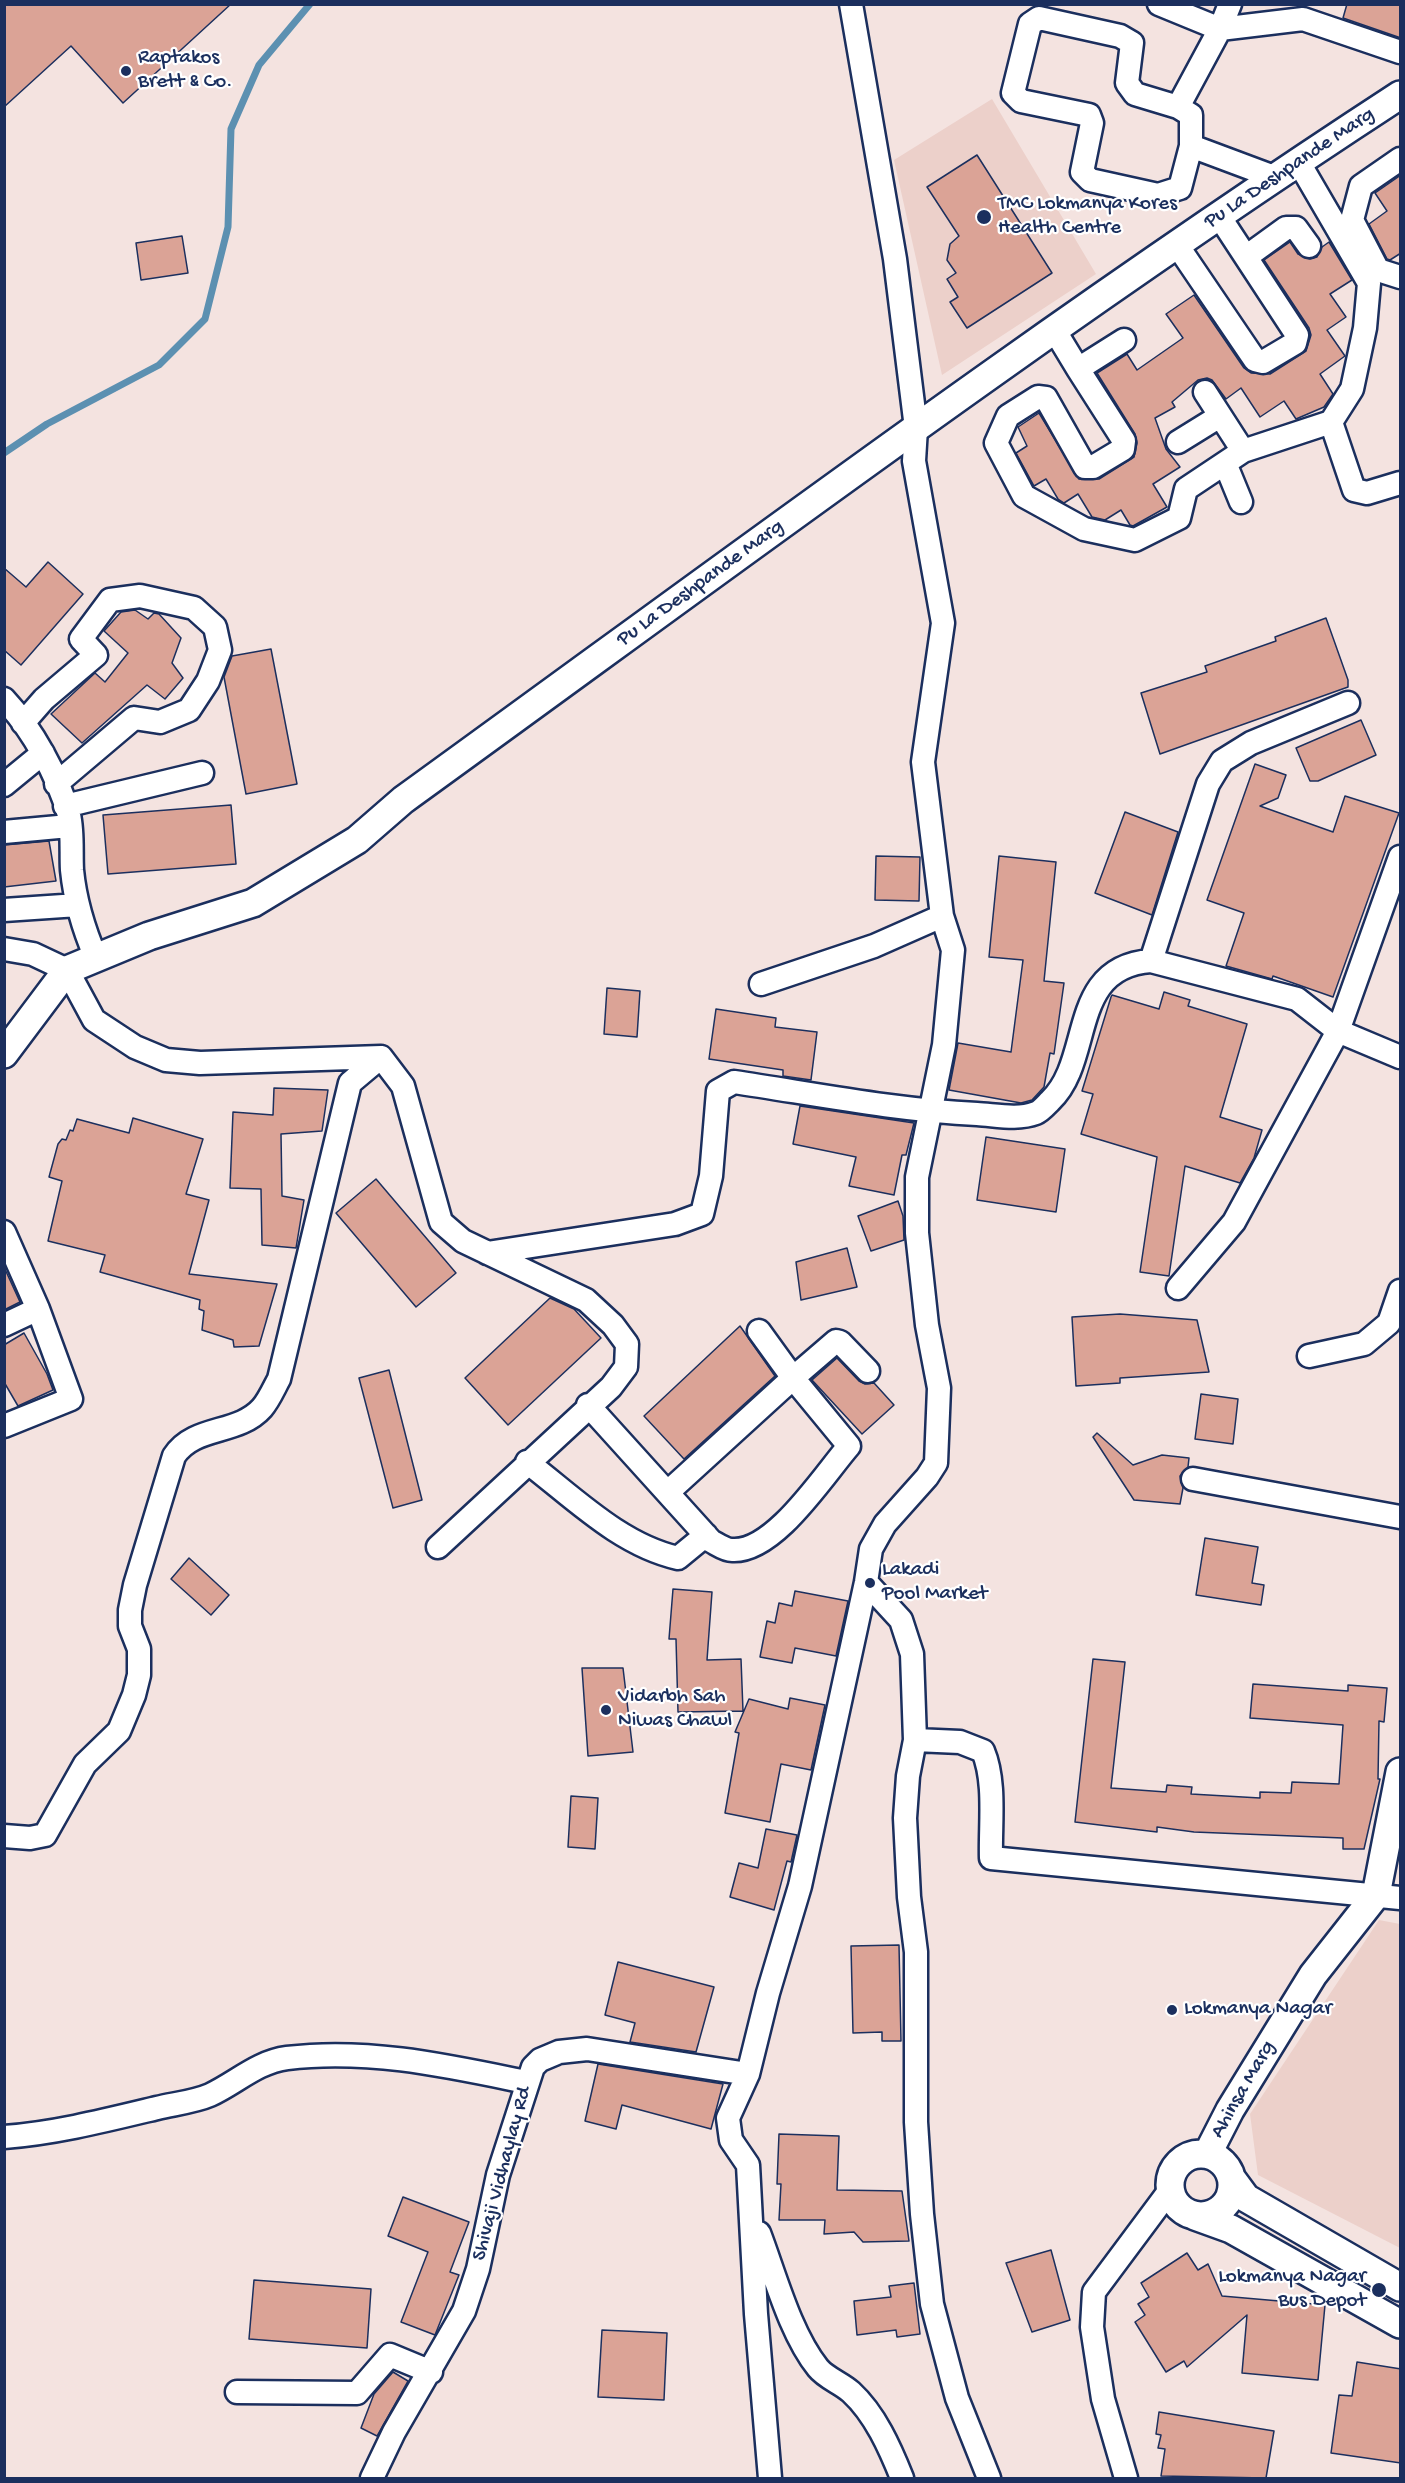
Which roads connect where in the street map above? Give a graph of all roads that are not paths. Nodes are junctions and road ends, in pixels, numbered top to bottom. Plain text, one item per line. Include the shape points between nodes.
1 (851, 4) edge
2 (1160, 4) edge
3 (1230, 4) edge
4 (1305, 12) edge
5 (1220, 29) junction
6 (1401, 52) edge
7 (1401, 95) edge
8 (1178, 107) junction
9 (1191, 146) junction
10 (1401, 159) edge
11 (1298, 161) junction
12 (1274, 177) junction
13 (1218, 216) junction
14 (1177, 245) junction
15 (1310, 246) dead end
16 (1246, 257) junction
17 (1401, 277) edge
18 (1055, 330) junction
19 (1124, 340) dead end
20 (1078, 369) junction
21 (1205, 392) dead end
22 (1220, 416) junction
23 (1331, 422) junction
24 (916, 428) junction
25 (1178, 442) dead end
26 (1234, 457) junction
27 (1401, 483) edge
28 (1241, 502) dead end
29 (4, 699) edge
30 (1348, 703) dead end
31 (23, 723) junction
32 (43, 753) junction
33 (202, 773) dead end
34 (56, 784) junction
35 (4, 785) edge
36 (67, 816) junction
37 (4, 832) edge
38 (1401, 857) edge
39 (78, 905) junction
40 (4, 909) edge
41 (942, 916) junction
42 (4, 949) edge
43 (96, 958) junction
44 (1151, 961) junction
45 (67, 970) junction
46 (761, 984) dead end
47 (1338, 1031) junction
48 (4, 1054) edge
49 (381, 1057) junction
50 (1401, 1057) edge
51 (932, 1112) junction
52 (4, 1232) edge
53 (487, 1253) junction
54 (1178, 1288) dead end
55 (1401, 1291) edge
56 (38, 1309) junction
57 (4, 1325) edge
58 (759, 1331) dead end
59 (1309, 1356) dead end
60 (868, 1371) dead end
61 (793, 1378) junction
62 (588, 1405) junction
63 (4, 1426) edge
64 (527, 1462) junction
65 (1193, 1479) dead end
66 (668, 1492) junction
67 (1401, 1517) edge
68 (706, 1535) junction
69 (438, 1547) dead end
70 (866, 1582) junction
71 (915, 1740) junction
72 (1401, 1772) edge
73 (4, 1836) edge
74 (1388, 1897) edge
75 (748, 2074) junction
76 (526, 2082) junction
77 (4, 2137) edge
78 (1208, 2153) junction
79 (1232, 2179) junction
80 (1170, 2190) junction
81 (751, 2213) junction
82 (1195, 2216) junction
83 (1401, 2287) edge
84 (1401, 2324) edge
85 (431, 2372) junction
86 (237, 2392) dead end
87 (372, 2478) edge
88 (770, 2478) edge
89 (902, 2478) edge
90 (989, 2478) edge
91 (1126, 2478) edge

1 - 24 street via 895,259
2 - 5 street
3 - 5 street
4 - 5 street
4 - 6 street
5 - 8 street
7 - 11 street, Pu La Deshpande Marg
8 - 9 street via 1191,115
8 - 9 street via 1135,94 1127,83 1132,43 1120,36 1039,18 1030,24 1013,93 1021,101 1089,115 1092,123 1082,172 1090,180 1158,195 1180,188
9 - 12 street
10 - 17 street via 1361,186 1352,220 1378,270
11 - 12 street, Pu La Deshpande Marg
11 - 23 street via 1369,283 1353,389
12 - 13 street, Pu La Deshpande Marg
13 - 14 street, Pu La Deshpande Marg
13 - 16 street
14 - 16 street via 1255,360 1263,362 1295,343 1297,334
14 - 18 street, Pu La Deshpande Marg
15 - 16 street via 1296,228 1286,228
18 - 20 street
18 - 24 street, Pu La Deshpande Marg
19 - 20 street
20 - 26 street via 1124,441 1123,449 1093,467 1085,467 1046,398 1038,397 1008,416 996,443 1024,496 1084,529 1135,540 1179,518 1186,489
21 - 22 street
22 - 25 street
22 - 26 street
23 - 26 street
23 - 27 street via 1354,490 1366,493
24 - 41 street via 914,461 943,623 923,762
24 - 43 street, Pu La Deshpande Marg via 403,800 357,840 253,903 149,936
26 - 28 street
29 - 31 street
30 - 44 street via 1251,743 1222,761 1208,784
31 - 32 street
31 - 34 street via 44,699 96,655 81,639 110,600 140,596 194,608 215,627 220,650 208,681 189,710 160,722 134,718
32 - 34 street
32 - 35 street
33 - 36 street
34 - 36 street
36 - 37 street
36 - 39 street
38 - 47 street
39 - 40 street
39 - 43 street
41 - 46 street via 874,946
41 - 51 street via 953,950 944,1045
42 - 45 street via 33,954
43 - 45 street, Pu La Deshpande Marg
44 - 47 street via 1297,999
44 - 51 street via 1131,963 1102,984 1094,996 1060,1091 1037,1113 1016,1116
45 - 48 street
45 - 49 street via 94,1020 135,1047 166,1060 200,1064
47 - 50 street
47 - 54 street via 1234,1222
49 - 53 street via 403,1086 441,1222 463,1241
49 - 73 street via 350,1083 279,1379 263,1408 245,1421 183,1443 174,1456 135,1585 130,1626 139,1649 139,1675 119,1731 85,1764 45,1835
51 - 53 street via 734,1082 718,1091 711,1176 702,1214 675,1224
51 - 70 street via 917,1177 917,1233 927,1325 939,1388 936,1463 885,1524 871,1550
52 - 56 street
53 - 62 street via 586,1300 627,1344 626,1367 611,1387
55 - 59 street via 1389,1323 1364,1344
56 - 57 street
56 - 63 street via 71,1398
58 - 61 street
60 - 61 street via 836,1341
61 - 66 street
61 - 68 street via 849,1446 783,1525 764,1541 749,1549 730,1551
62 - 64 street
62 - 66 street
64 - 68 street via 608,1525 663,1554 678,1558
64 - 69 street
65 - 67 street
66 - 68 street
70 - 71 street via 901,1620 912,1654
70 - 75 street via 800,1886
71 - 74 street via 960,1742 982,1751 988,1762 990,1785 991,1858
71 - 90 street via 905,1818 916,1952 916,2122 922,2214 932,2304 957,2398
72 - 74 street, Ahinsa Marg
74 - 78 street, Ahinsa Marg via 1312,1975
75 - 76 street, Shivaji Vidhaylay Rd via 587,2049 559,2052 540,2060
75 - 81 street via 728,2118 731,2140 748,2164
76 - 77 street via 400,2060 353,2056 285,2058 246,2072 209,2095 105,2120
76 - 85 street, Shivaji Vidhaylay Rd via 498,2175 478,2269 464,2311
78 - 79 street via 1228,2167
78 - 80 street via 1194,2154 1175,2167
79 - 82 street via 1232,2191 1223,2207 1207,2216
79 - 83 street via 1246,2198
80 - 82 street via 1174,2202
80 - 91 street via 1094,2292 1092,2327 1103,2399
81 - 88 street
81 - 89 street via 806,2349 819,2369 864,2405
82 - 84 street via 1231,2229
85 - 86 street via 390,2355 357,2393
85 - 87 street, Shivaji Vidhaylay Rd via 394,2432

